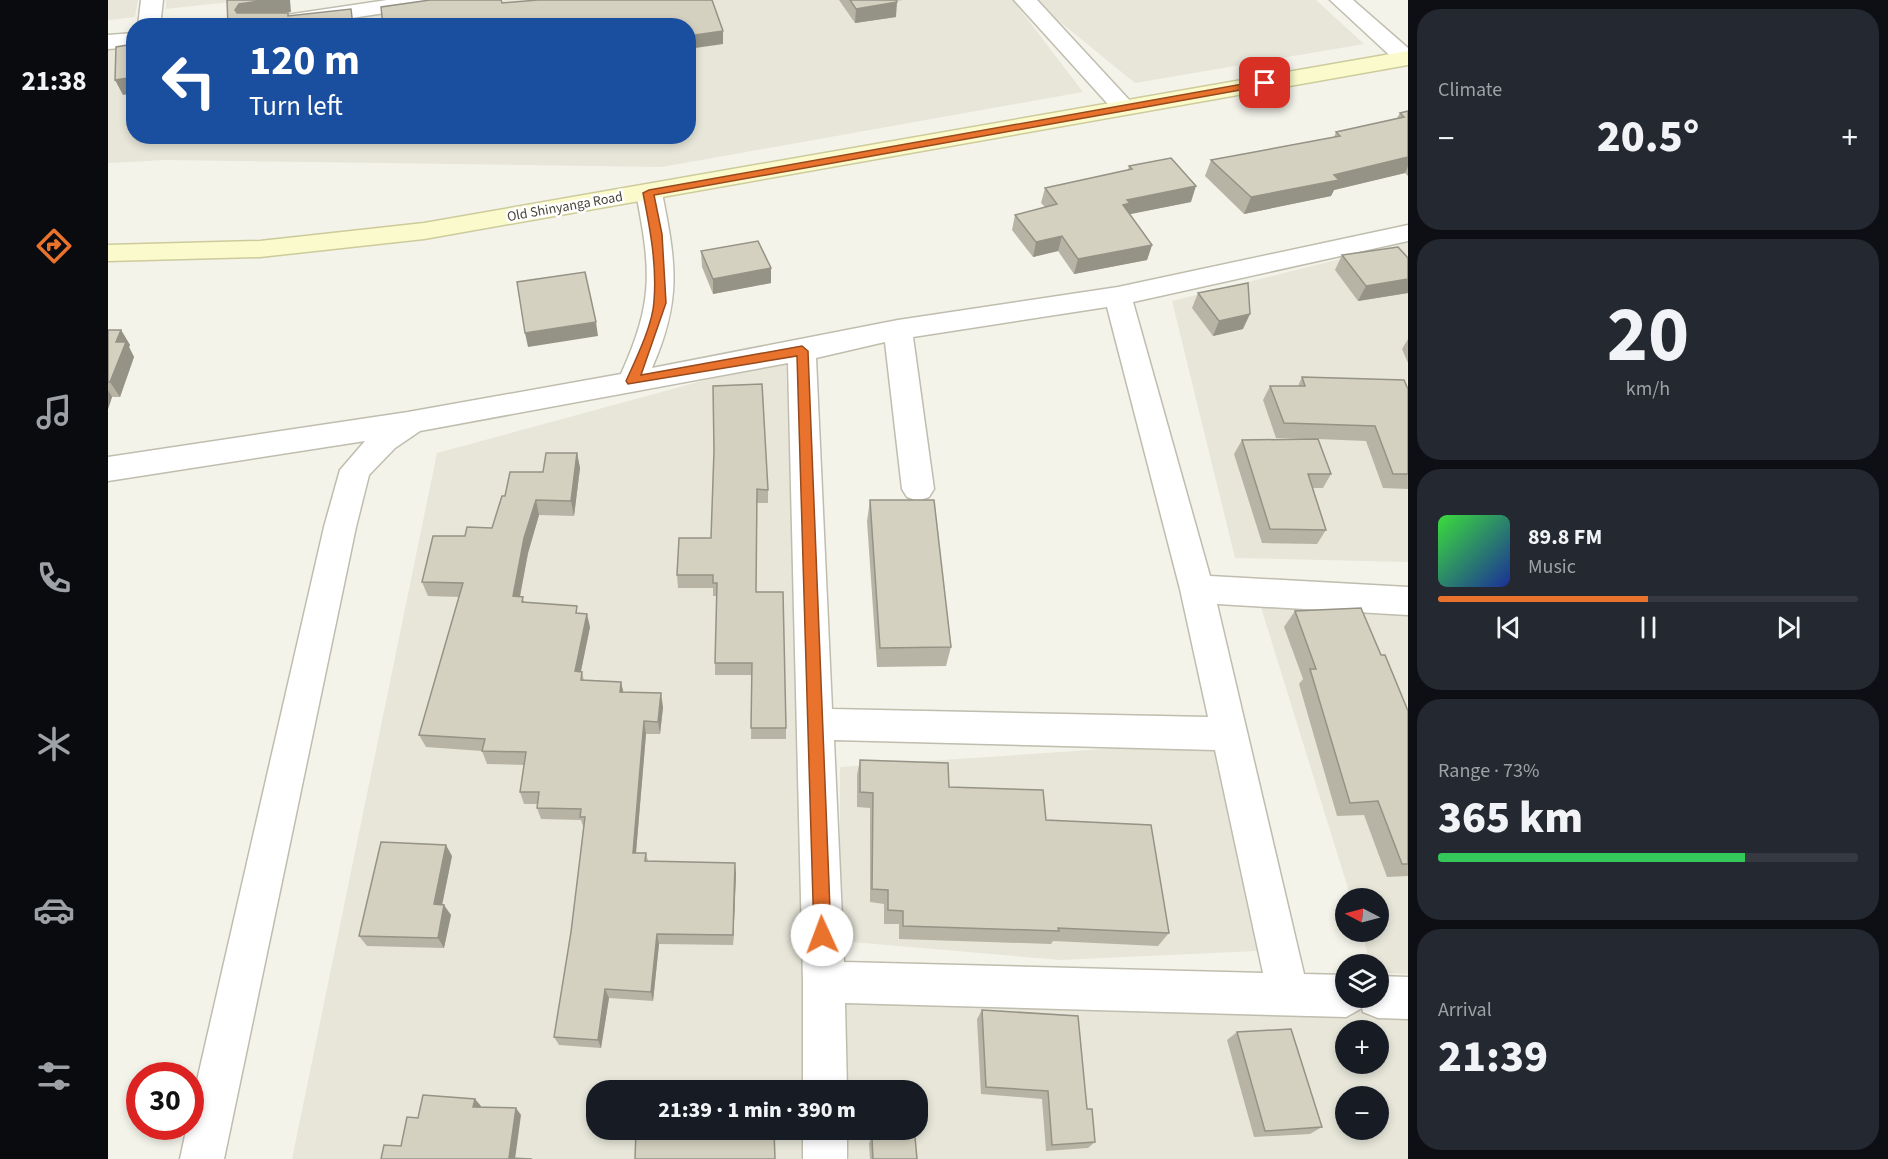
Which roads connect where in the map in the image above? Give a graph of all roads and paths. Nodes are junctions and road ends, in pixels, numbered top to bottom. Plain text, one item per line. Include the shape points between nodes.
1 (152, 0) edge
2 (430, 0) edge
3 (1025, 0) edge
4 (1341, 0) edge
5 (326, 8) edge
6 (150, 18) edge
7 (285, 18) edge
8 (126, 41) edge
9 (108, 42) edge
10 (1407, 58) edge
11 (1124, 108) junction
12 (649, 193) junction
13 (1407, 236) edge
14 (108, 253) edge
15 (1118, 296) junction
16 (898, 330) junction
17 (802, 351) junction
18 (632, 381) junction
19 (412, 422) junction
20 (108, 469) edge
21 (918, 489) dead end
22 (1197, 589) junction
23 (1408, 601) edge
24 (815, 724) junction
25 (1228, 734) junction
26 (824, 982) junction
27 (1288, 994) junction
28 (1335, 996) edge
29 (1389, 997) edge
30 (1408, 998) edge
31 (825, 1080) edge
32 (825, 1140) edge
33 (202, 1159) edge
34 (825, 1159) edge

1 - 6 street
2 - 5 street
3 - 11 street
4 - 10 street
5 - 7 street
8 - 9 street
10 - 11 main road, Old Shinyanga Road
11 - 12 main road, Old Shinyanga Road
12 - 14 main road, Old Shinyanga Road via 321,244
12 - 18 street via 660,303
13 - 15 street
15 - 16 street
15 - 22 street
16 - 17 street
16 - 21 street
17 - 18 street
17 - 24 street
18 - 19 street
19 - 20 street
19 - 33 street via 384,440 355,470
22 - 23 street
22 - 25 street
24 - 25 street
24 - 26 street
25 - 27 street
26 - 27 street
26 - 31 street
27 - 28 street
29 - 30 street
32 - 34 street

